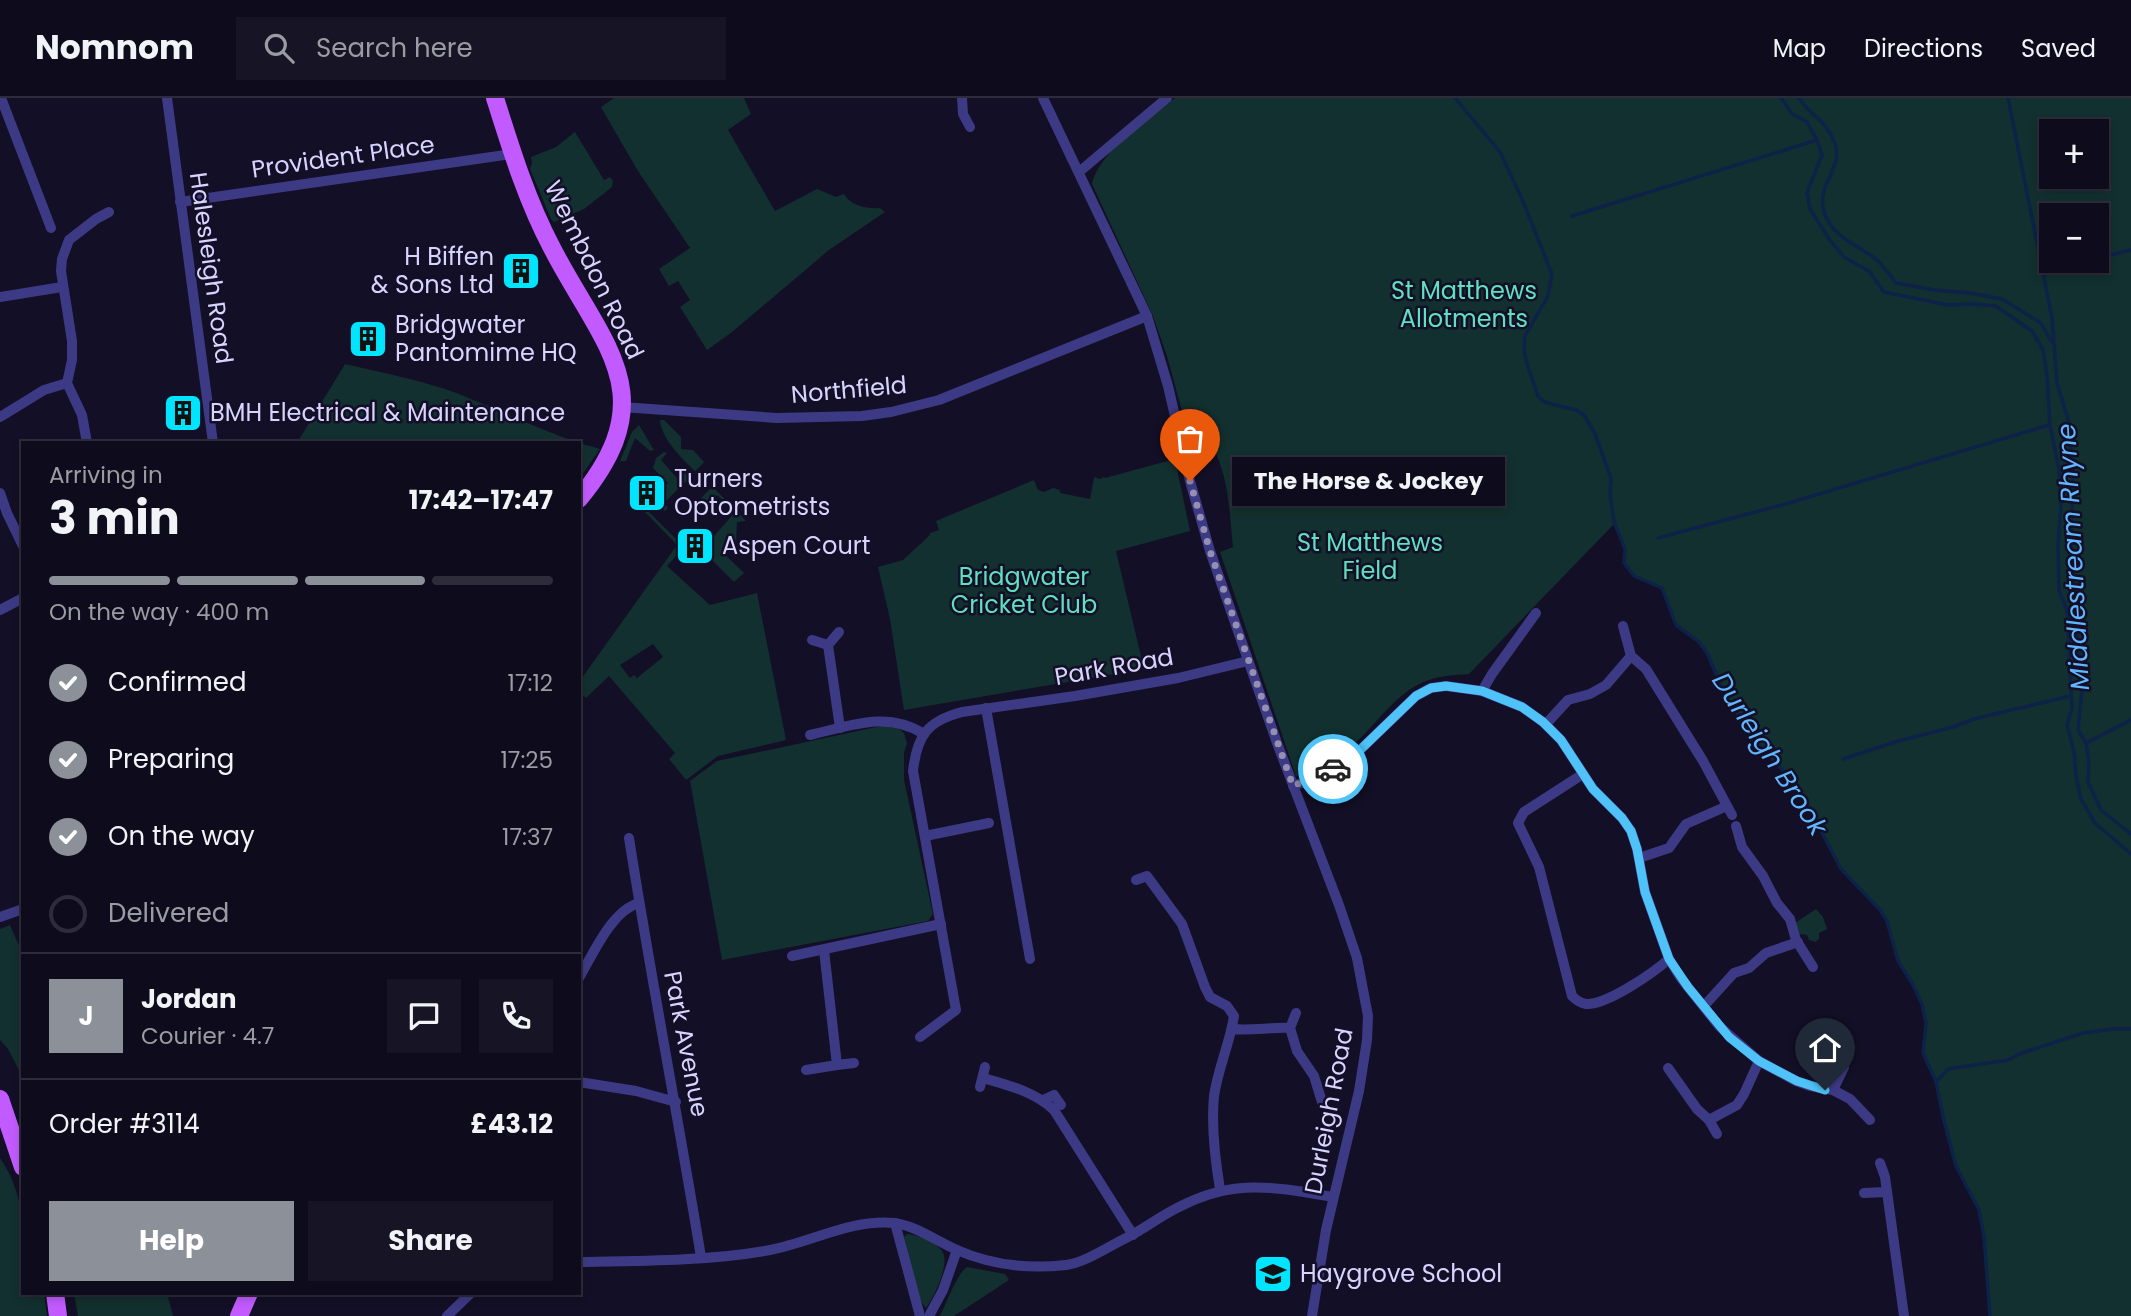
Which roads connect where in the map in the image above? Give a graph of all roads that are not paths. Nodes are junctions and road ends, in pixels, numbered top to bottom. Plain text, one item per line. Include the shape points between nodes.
1 (1, 98) edge
2 (167, 98) edge
3 (495, 98) edge
4 (962, 98) edge
5 (1043, 98) edge
6 (1167, 98) edge
7 (970, 127) dead end
8 (512, 154) junction
9 (1079, 172) junction
10 (180, 202) junction
11 (109, 212) dead end
12 (51, 228) dead end
13 (62, 287) junction
14 (0, 297) edge
15 (1147, 316) junction
16 (67, 383) junction
17 (622, 407) junction
18 (0, 417) edge
19 (87, 441) edge
20 (213, 441) edge
21 (0, 493) edge
22 (581, 496) edge
23 (21, 542) edge
24 (21, 599) edge
25 (0, 610) edge
26 (1536, 612) dead end
27 (1623, 626) dead end
28 (839, 632) dead end
29 (812, 640) dead end
30 (828, 645) junction
31 (1632, 656) junction
32 (1248, 662) junction
33 (1482, 691) junction
34 (986, 708) junction
35 (1546, 724) junction
36 (840, 728) junction
37 (924, 734) junction
38 (810, 735) dead end
39 (1583, 774) junction
40 (1293, 786) junction
41 (989, 823) dead end
42 (1736, 826) dead end
43 (925, 836) junction
44 (629, 838) dead end
45 (1639, 858) junction
46 (1136, 880) dead end
47 (639, 903) junction
48 (21, 910) edge
49 (0, 917) edge
50 (941, 925) junction
51 (1798, 942) junction
52 (824, 950) junction
53 (792, 956) dead end
54 (1030, 959) dead end
55 (1669, 959) junction
56 (1813, 967) dead end
57 (581, 975) edge
58 (1703, 1006) junction
59 (1296, 1013) dead end
60 (1290, 1028) junction
61 (1232, 1029) junction
62 (920, 1037) dead end
63 (1759, 1061) junction
64 (855, 1063) dead end
65 (837, 1065) junction
66 (1844, 1067) dead end
67 (1668, 1068) dead end
68 (806, 1070) dead end
69 (983, 1078) dead end
70 (581, 1082) edge
71 (1833, 1090) junction
72 (0, 1099) edge
73 (1043, 1100) junction
74 (676, 1102) junction
75 (1322, 1102) dead end
76 (1061, 1105) dead end
77 (1709, 1120) junction
78 (1870, 1120) dead end
79 (1717, 1134) dead end
80 (21, 1161) edge
81 (1880, 1163) dead end
82 (1220, 1189) junction
83 (1887, 1192) junction
84 (1864, 1193) dead end
85 (1334, 1197) junction
86 (895, 1223) junction
87 (1133, 1235) junction
88 (957, 1250) junction
89 (701, 1257) junction
90 (581, 1262) edge
91 (54, 1295) edge
92 (248, 1295) edge
93 (469, 1295) edge
94 (58, 1316) edge
95 (239, 1316) edge
96 (447, 1316) edge
97 (920, 1316) edge
98 (929, 1316) edge
99 (1312, 1316) edge
100 (1904, 1316) edge

1 - 12 street
2 - 10 street, Halesleigh Road
3 - 8 main road, Wembdon Road
4 - 7 street via 962,114
5 - 9 street, Durleigh Road
6 - 9 street
8 - 10 street, Provident Place
8 - 17 main road, Wembdon Road via 552,249 609,348 623,388
9 - 15 street, Durleigh Road
10 - 20 street, Halesleigh Road
11 - 13 street via 69,240 62,259
13 - 14 street
13 - 16 street via 72,341
15 - 17 street, Northfield via 939,400 891,412 777,418
15 - 32 street, Durleigh Road via 1210,551
16 - 18 street via 44,390
16 - 19 street via 82,415
17 - 22 main road, Wembdon Road via 605,464
21 - 23 street
24 - 25 street
26 - 33 street
27 - 31 street
28 - 30 street
29 - 30 street
30 - 36 street
31 - 35 street via 1606,685 1563,703
31 - 45 street via 1646,669 1729,811 1686,824 1669,848
32 - 34 street, Park Road via 1178,678
32 - 40 street, Durleigh Road
33 - 35 street via 1522,707
33 - 40 street via 1439,686 1423,692 1360,750 1321,776
34 - 37 street, Park Road via 944,717
34 - 54 street
35 - 39 street via 1566,745
36 - 37 street via 890,720
36 - 38 street
37 - 43 street via 913,771
39 - 45 street via 1626,824
39 - 55 street via 1524,812 1518,823 1539,867 1572,996 1589,1004 1604,999
40 - 85 street, Durleigh Road via 1353,947 1368,1016 1362,1078
41 - 43 street via 971,834
42 - 51 street via 1742,848 1790,919
43 - 50 street
44 - 47 street, Park Avenue
45 - 55 street via 1645,892
46 - 61 street via 1147,876 1182,924 1210,997 1234,1016
47 - 57 street via 618,914
47 - 74 street, Park Avenue
48 - 49 street
50 - 52 street
50 - 62 street via 956,1010
51 - 56 street
51 - 58 street via 1766,953 1749,968 1734,973
52 - 53 street
52 - 65 street
55 - 58 street
58 - 63 street via 1729,1037
59 - 60 street
60 - 61 street
60 - 75 street
61 - 82 street via 1214,1096
63 - 71 street via 1810,1086
63 - 77 street via 1737,1105
64 - 65 street
65 - 68 street
66 - 71 street
67 - 77 street
69 - 73 street
70 - 74 street
71 - 78 street via 1850,1099
72 - 80 main road
73 - 76 street via 1054,1095
73 - 87 street via 1054,1110
74 - 89 street, Park Avenue
77 - 79 street
81 - 83 street
82 - 85 street via 1255,1186
82 - 87 street via 1178,1207
83 - 84 street
83 - 100 street
85 - 99 street, Durleigh Road
86 - 88 street
86 - 89 street via 856,1224 771,1250
86 - 97 street
87 - 88 street via 1070,1265 1029,1267
88 - 98 street
89 - 90 street
91 - 94 main road
92 - 95 main road
93 - 96 street

